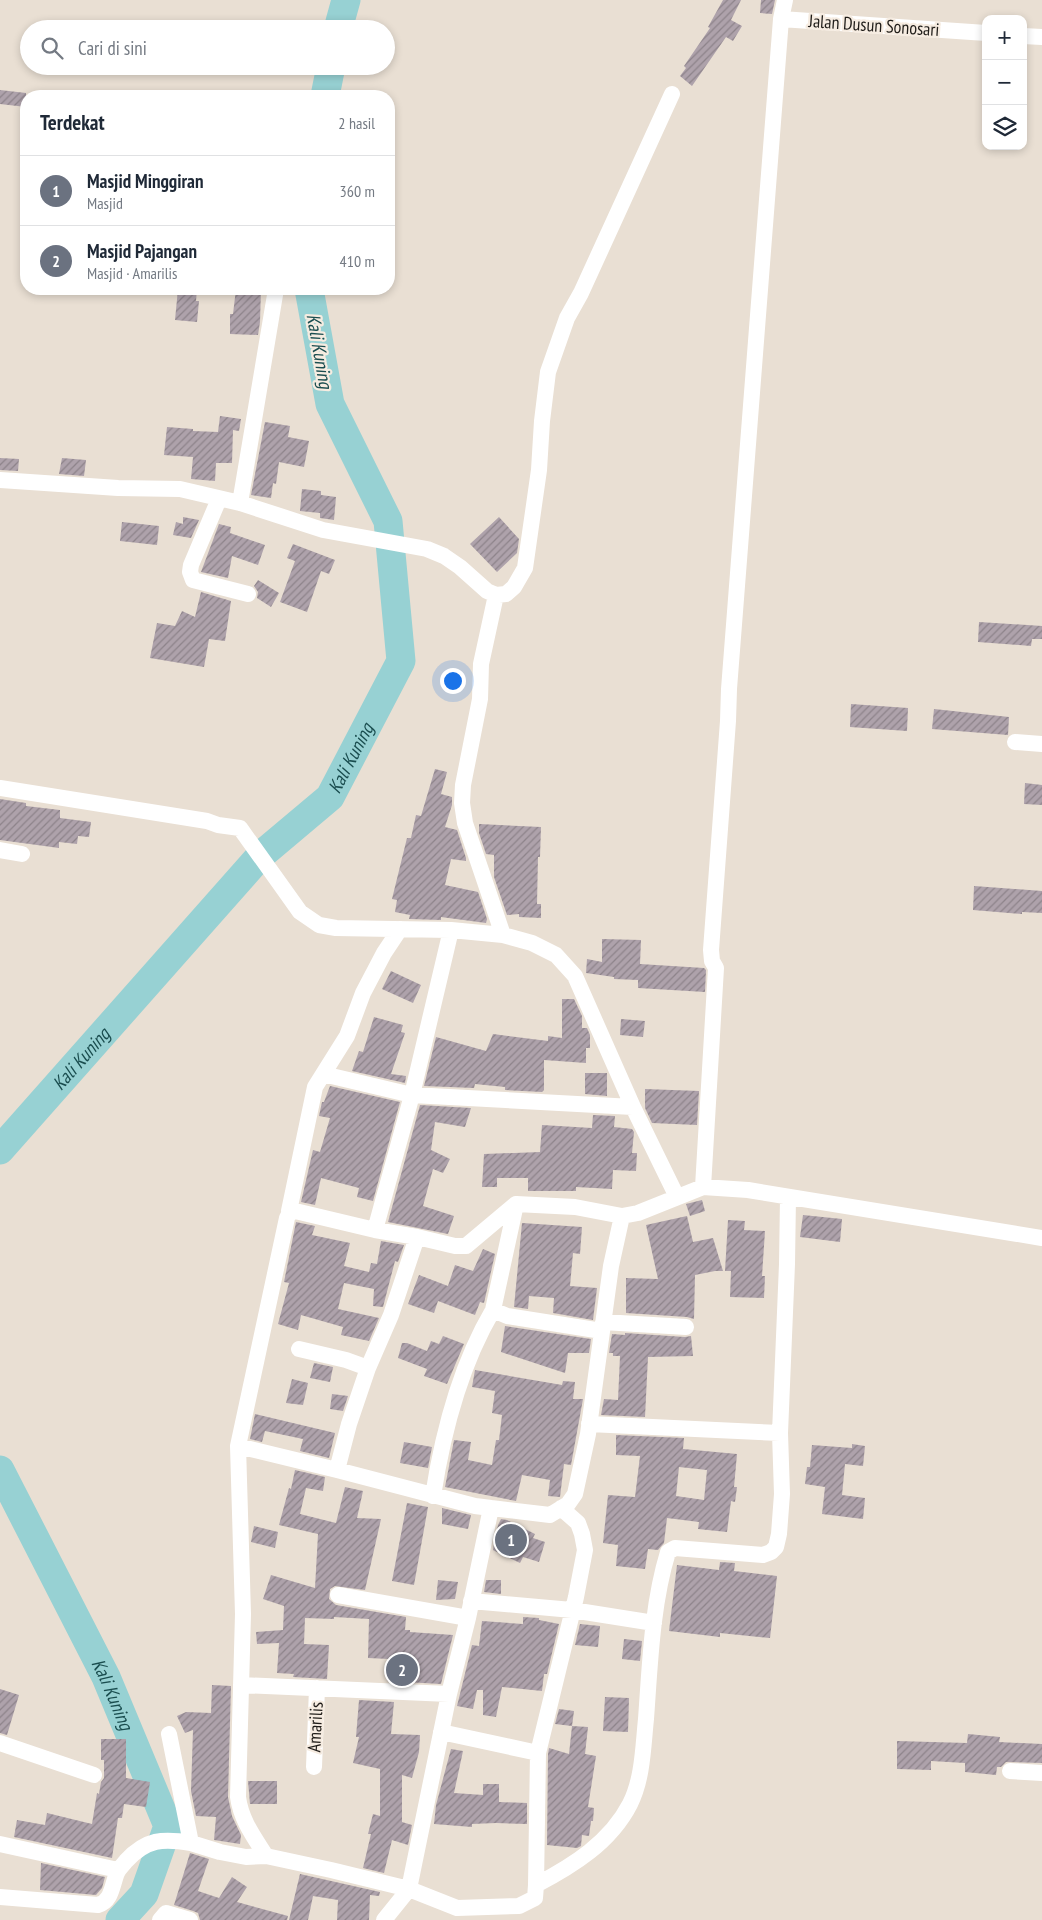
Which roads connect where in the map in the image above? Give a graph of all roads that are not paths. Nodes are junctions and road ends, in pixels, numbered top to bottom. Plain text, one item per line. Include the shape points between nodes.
1 (785, 0) edge
2 (781, 19) junction
3 (982, 33) edge
4 (1027, 36) edge
5 (1042, 37) edge
6 (672, 94) dead end
7 (275, 295) edge
8 (0, 480) edge
9 (219, 498) junction
10 (240, 503) junction
11 (248, 594) dead end
12 (496, 595) junction
13 (1015, 742) dead end
14 (1042, 744) edge
15 (0, 788) edge
16 (0, 850) edge
17 (22, 854) dead end
18 (400, 929) junction
19 (451, 930) junction
20 (503, 935) junction
21 (323, 1074) junction
22 (412, 1094) junction
23 (633, 1107) junction
24 (703, 1187) junction
25 (677, 1197) junction
26 (788, 1197) junction
27 (516, 1204) junction
28 (289, 1211) junction
29 (622, 1216) junction
30 (375, 1230) junction
31 (417, 1237) junction
32 (1042, 1238) edge
33 (493, 1310) junction
34 (603, 1326) junction
35 (686, 1327) dead end
36 (299, 1349) dead end
37 (368, 1368) junction
38 (589, 1424) junction
39 (780, 1434) junction
40 (238, 1446) junction
41 (337, 1470) junction
42 (433, 1496) junction
43 (491, 1508) junction
44 (561, 1508) junction
45 (338, 1595) dead end
46 (472, 1601) junction
47 (572, 1610) junction
48 (468, 1618) junction
49 (654, 1623) junction
50 (241, 1685) junction
51 (317, 1688) junction
52 (449, 1694) junction
53 (441, 1732) junction
54 (170, 1734) dead end
55 (0, 1742) edge
56 (538, 1753) junction
57 (314, 1767) dead end
58 (1010, 1771) dead end
59 (1042, 1773) edge
60 (94, 1775) dead end
61 (187, 1842) junction
62 (0, 1844) edge
63 (266, 1856) junction
64 (118, 1870) junction
65 (536, 1885) junction
66 (409, 1889) junction
67 (0, 1897) edge
68 (457, 1914) edge
69 (160, 1920) edge
70 (190, 1920) edge
71 (384, 1920) edge

1 - 2 street, Jalan Dusun Sonosari
2 - 3 street, Jalan Dusun Sonosari
2 - 24 street via 729,689 712,950 716,968
4 - 5 street
6 - 12 street via 556,346 548,372 525,568 514,588 506,594
7 - 10 street
8 - 9 street via 180,489
9 - 10 street
9 - 11 street via 190,572 193,580
10 - 12 street via 323,530 427,549 444,556
12 - 20 street via 480,664 480,699 462,803 465,822
13 - 14 street
15 - 18 street via 240,828 300,912 319,925
16 - 17 street
18 - 19 street
18 - 21 street via 363,994 347,1036
19 - 20 street
19 - 22 street
20 - 23 street via 539,946 566,964 575,976
21 - 22 street
21 - 28 street via 315,1087
22 - 23 street
22 - 30 street
23 - 25 street
24 - 25 street
24 - 26 street
25 - 29 street via 638,1214
26 - 32 street
26 - 39 street
27 - 29 street via 575,1207
27 - 31 street via 466,1246
27 - 33 street
28 - 30 street
28 - 40 street
29 - 34 street
30 - 31 street
31 - 37 street via 391,1315
33 - 34 street via 507,1316
33 - 42 street via 456,1391
34 - 35 street
34 - 38 street
36 - 37 street
37 - 41 street
38 - 39 street
38 - 44 street via 575,1494
39 - 49 street via 782,1494 776,1547 763,1555 675,1548 668,1552
40 - 41 street
40 - 50 street via 243,1614
41 - 42 street
42 - 43 street
43 - 44 street via 550,1515
43 - 46 street
44 - 47 street via 578,1523 584,1550
45 - 48 street
46 - 47 street
46 - 48 street
47 - 49 street
47 - 56 street
48 - 52 street
49 - 65 street via 641,1768 630,1804 593,1849 566,1870
50 - 51 street
50 - 63 street via 239,1809
51 - 52 street
51 - 57 street, Amarilis
52 - 53 street
53 - 56 street
53 - 66 street
54 - 61 street
55 - 60 street
56 - 65 street
58 - 59 street
61 - 63 street via 246,1857
61 - 64 street via 155,1841 137,1849
62 - 64 street
63 - 66 street
64 - 67 street via 108,1899 98,1905
65 - 68 street via 535,1898 519,1906
66 - 68 street
66 - 71 street
69 - 70 street via 166,1913

